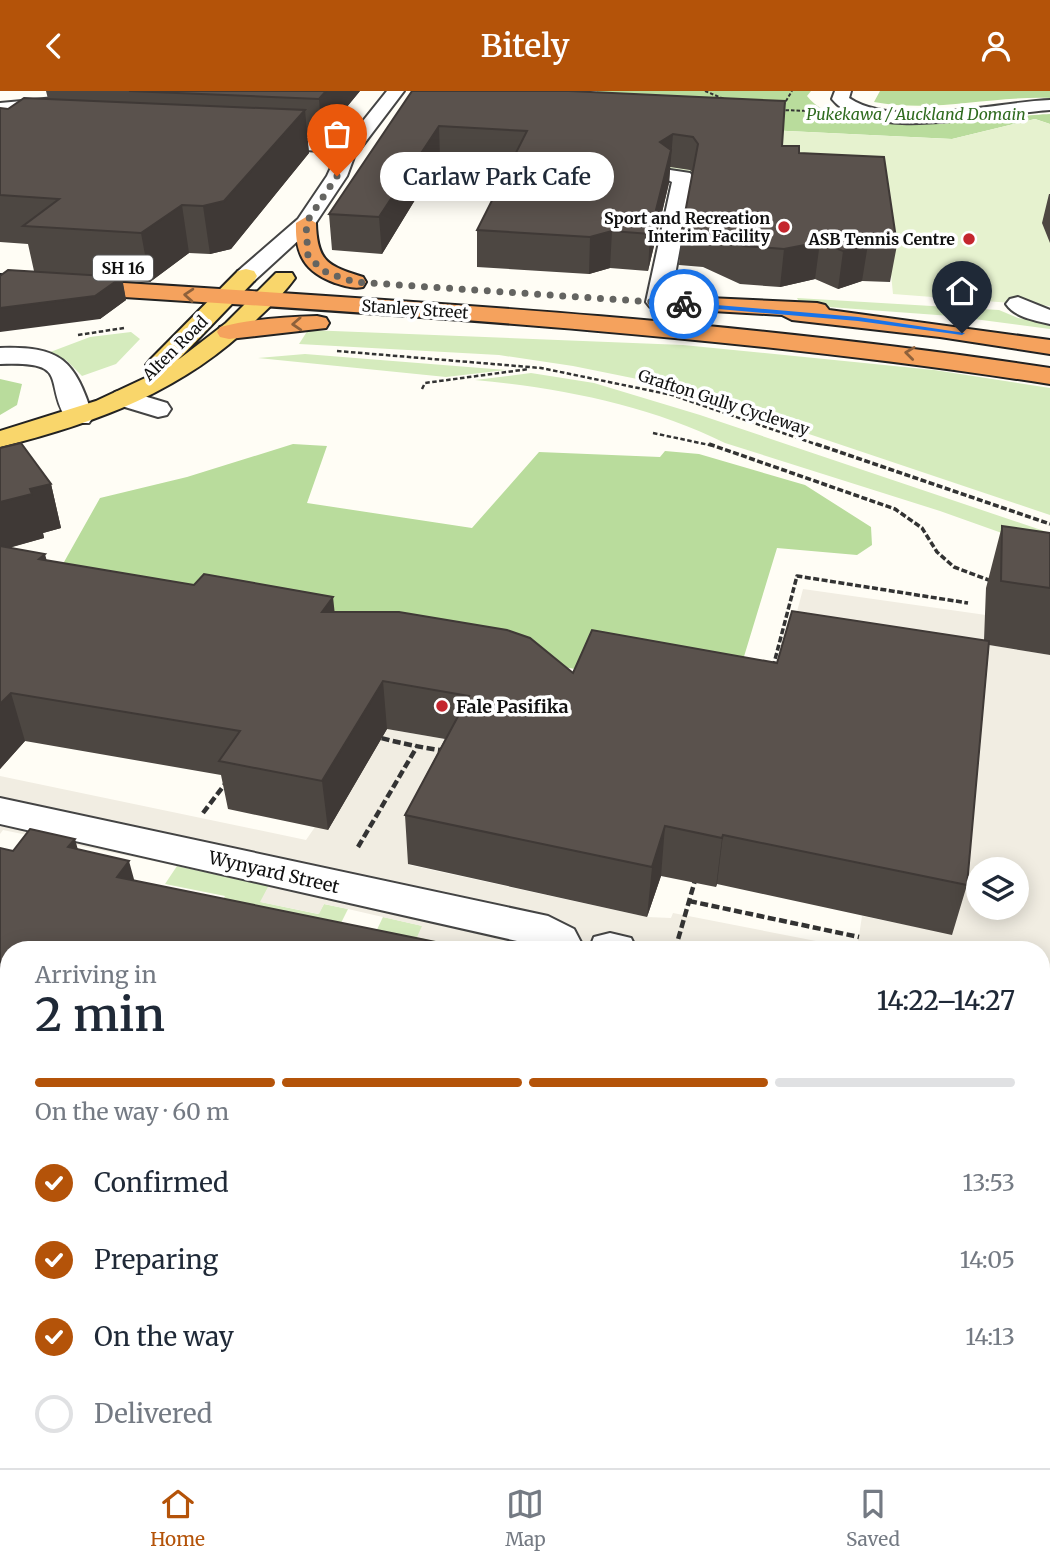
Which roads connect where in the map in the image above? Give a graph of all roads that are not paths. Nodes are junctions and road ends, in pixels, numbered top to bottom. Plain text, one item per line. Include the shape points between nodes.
1 (38, 91) edge
2 (107, 91) edge
3 (396, 91) edge
4 (846, 99) edge
5 (3, 103) edge
6 (1050, 105) edge
7 (25, 127) edge
8 (240, 148) edge
9 (348, 154) junction
10 (670, 176) edge
11 (306, 223) junction
12 (0, 261) edge
13 (246, 276) junction
14 (284, 278) junction
15 (0, 282) edge
16 (355, 282) junction
17 (416, 285) dead end
18 (225, 297) junction
19 (264, 299) junction
20 (632, 300) dead end
21 (658, 302) junction
22 (686, 304) junction
23 (1018, 304) dead end
24 (1047, 322) edge
25 (229, 332) junction
26 (830, 344) junction
27 (1050, 347) edge
28 (0, 356) edge
29 (1050, 376) edge
30 (124, 398) junction
31 (158, 408) dead end
32 (79, 417) junction
33 (0, 439) edge
34 (0, 811) edge
35 (555, 941) edge

1 - 5 street
2 - 5 street via 67,102
3 - 9 street
4 - 6 street via 870,114 913,117
5 - 7 street
8 - 9 street
9 - 11 street
10 - 21 street via 683,177
11 - 13 street
11 - 16 highway via 306,251 311,261 327,273
12 - 13 highway, Stanley Street / SH 16
13 - 14 highway, Stanley Street / SH 16
13 - 18 main road, Alten Road
14 - 16 highway, Stanley Street / SH 16
14 - 19 main road, Alten Road
18 -> 15 highway, Stanley Street / SH 16
16 - 17 highway, Stanley Street / SH 16
18 - 19 highway, Stanley Street / SH 16
18 - 30 main road, Alten Road
19 - 25 main road, Alten Road
19 - 26 highway, Stanley Street / SH 16 via 640,324
20 - 21 highway
21 - 22 highway
22 - 24 highway
22 - 27 highway via 858,319
23 - 24 street
26 -> 25 highway via 306,323
25 - 30 main road, Alten Road via 200,357
29 -> 26 highway, SH 16
28 - 32 street via 38,356 65,371
30 - 31 street
30 - 32 main road, Alten Road
32 - 33 main road, Alten Road
34 - 35 street, Wynyard Street

